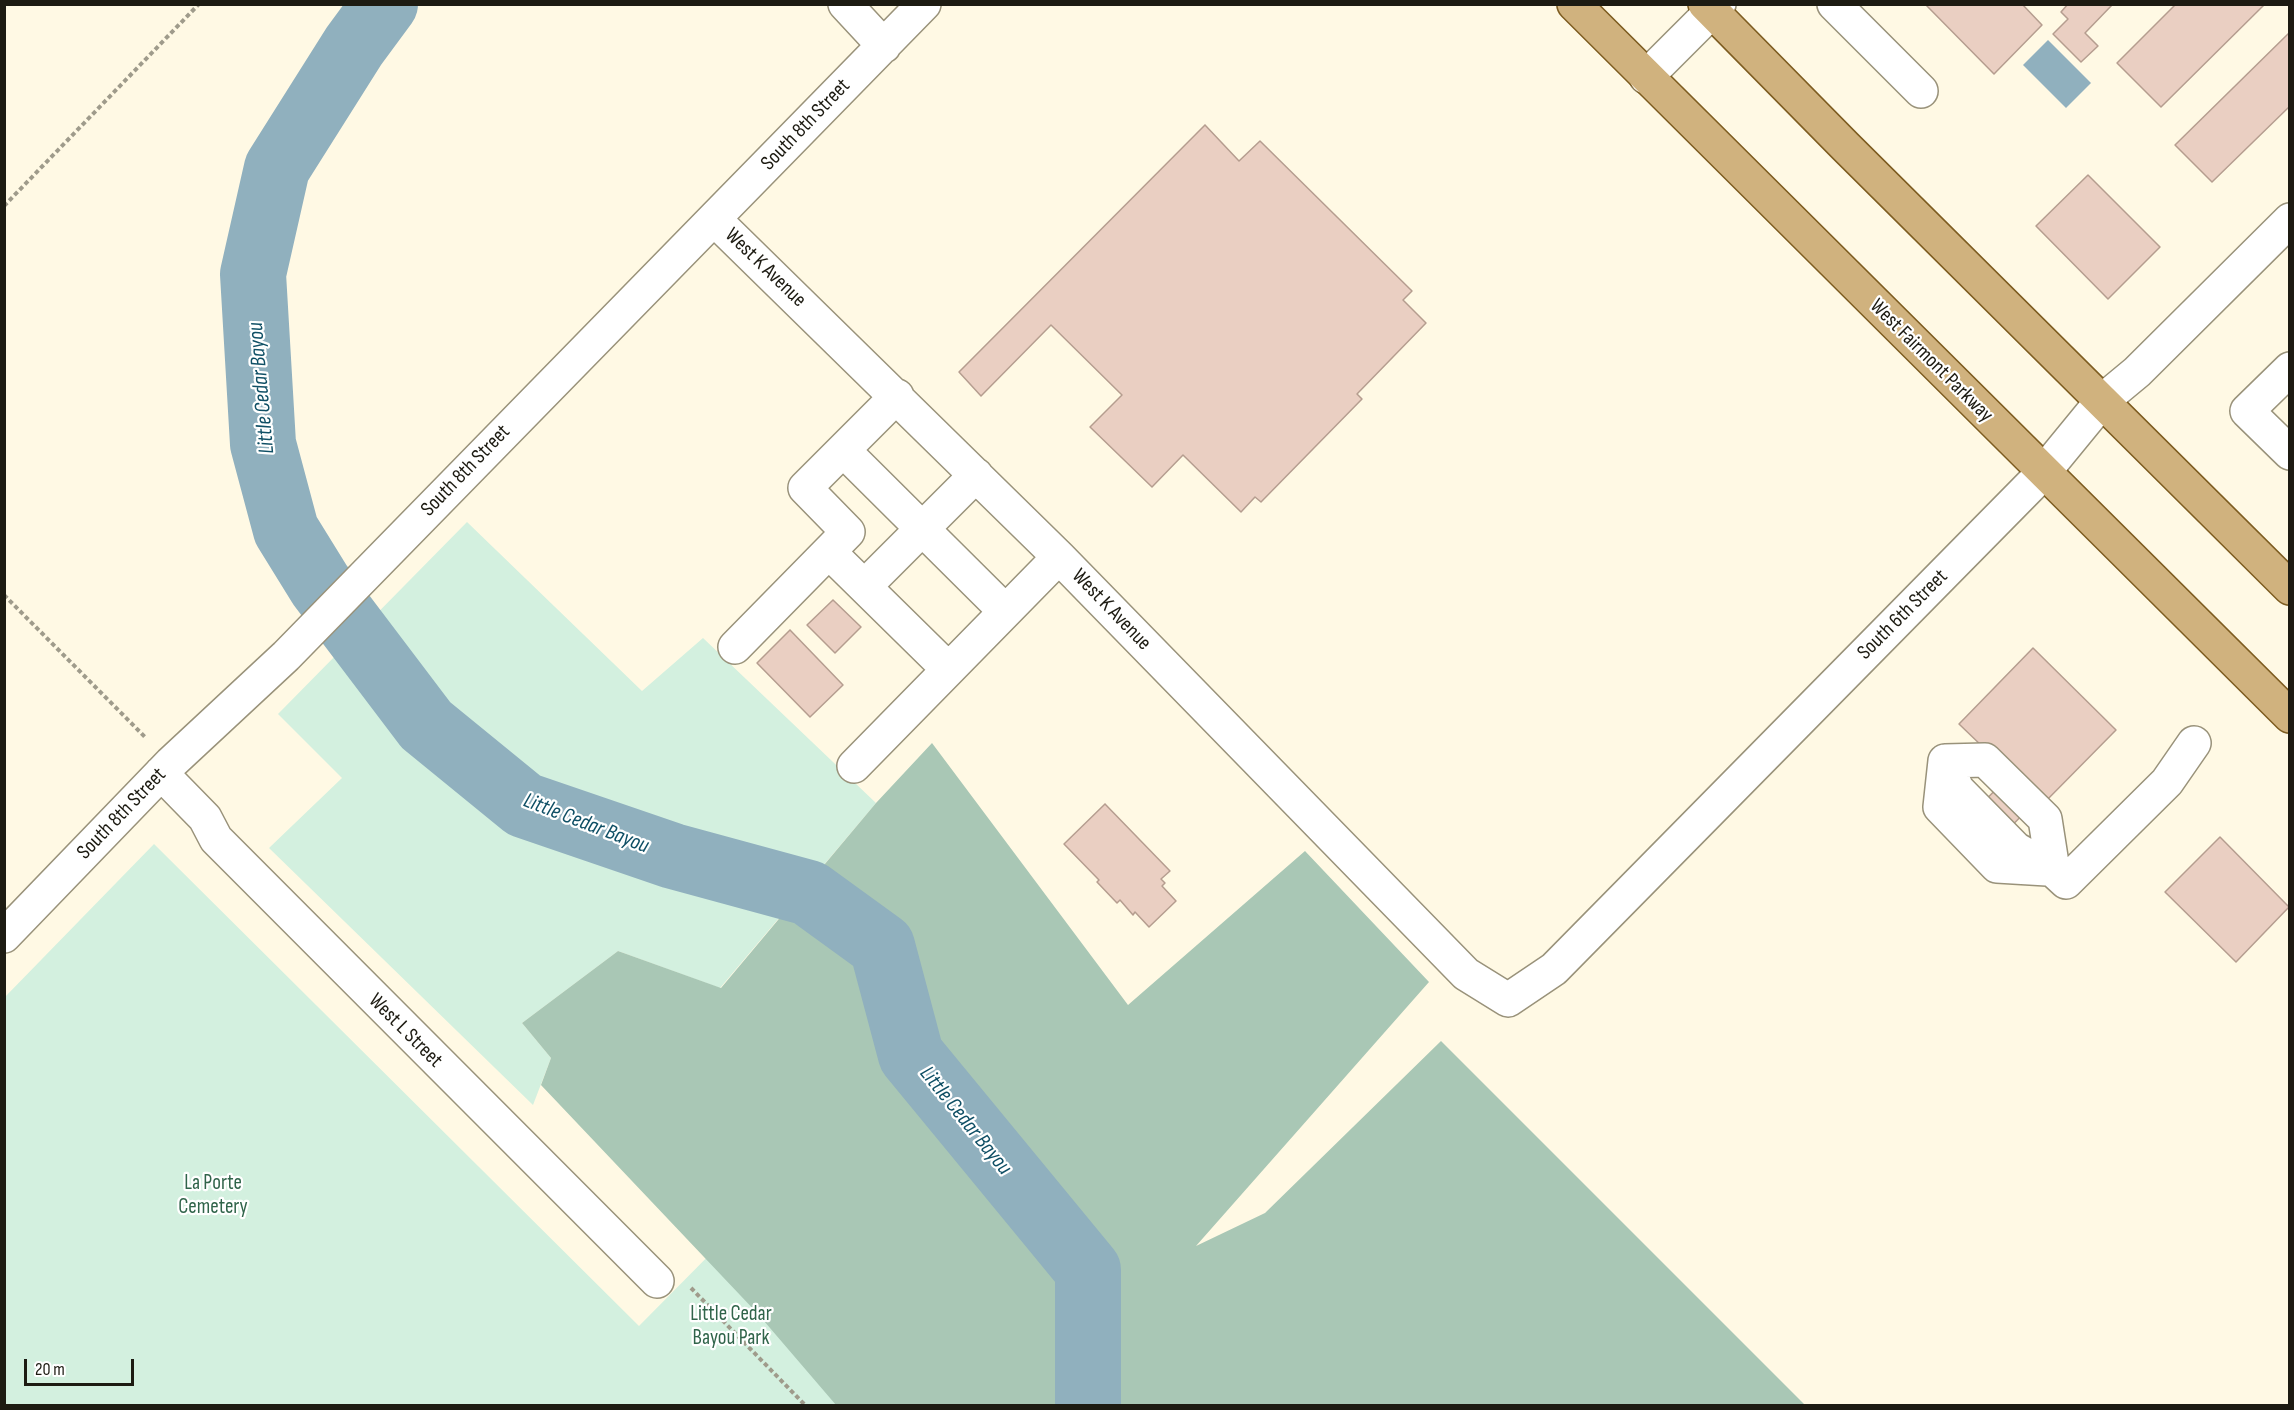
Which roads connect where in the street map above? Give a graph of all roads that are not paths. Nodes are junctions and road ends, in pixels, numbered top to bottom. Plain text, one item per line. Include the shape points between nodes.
1 (845, 4) edge
2 (924, 4) edge
3 (1574, 4) edge
4 (1834, 4) edge
5 (1712, 7) edge
6 (884, 45) junction
7 (1646, 77) junction
8 (1921, 91) dead end
9 (714, 219) junction
10 (2289, 220) edge
11 (2289, 369) edge
12 (897, 396) junction
13 (2102, 401) junction
14 (843, 450) junction
15 (2289, 453) edge
16 (2043, 473) junction
17 (976, 475) junction
18 (923, 529) junction
19 (829, 552) junction
20 (1059, 556) junction
21 (865, 586) junction
22 (2289, 588) edge
23 (1005, 611) junction
24 (735, 647) dead end
25 (948, 669) junction
26 (2289, 716) edge
27 (2194, 743) dead end
28 (1945, 761) dead end
29 (854, 766) dead end
30 (161, 773) junction
31 (4, 936) edge
32 (1508, 1000) joint
33 (657, 1281) dead end

1 - 6 street
2 - 6 street, South 8th Street
3 - 7 main road, West Fairmont Parkway
4 - 8 street
5 - 7 street
5 - 13 main road
6 - 9 street, South 8th Street
7 - 16 main road, West Fairmont Parkway
9 - 12 street, West K Avenue
9 - 30 street, South 8th Street via 286,656
10 - 13 street, South 6th Street via 2137,372
11 - 15 street via 2247,411
12 - 14 street
12 - 17 street, West K Avenue
13 - 16 street, South 6th Street
13 - 22 main road
14 - 18 street
14 - 19 street via 805,488 848,532
16 - 26 main road, West Fairmont Parkway
16 - 32 street, South 6th Street via 1554,969
17 - 18 street
17 - 20 street, West K Avenue
18 - 21 street
18 - 23 street
19 - 21 street
19 - 24 street
20 - 23 street
20 - 32 street, West K Avenue via 1467,974
21 - 25 street
23 - 25 street
25 - 29 street
27 - 28 street via 2167,782 2066,882 2016,849 1957,789
30 - 31 street, South 8th Street
30 - 33 street, West L Street via 205,818 216,839

